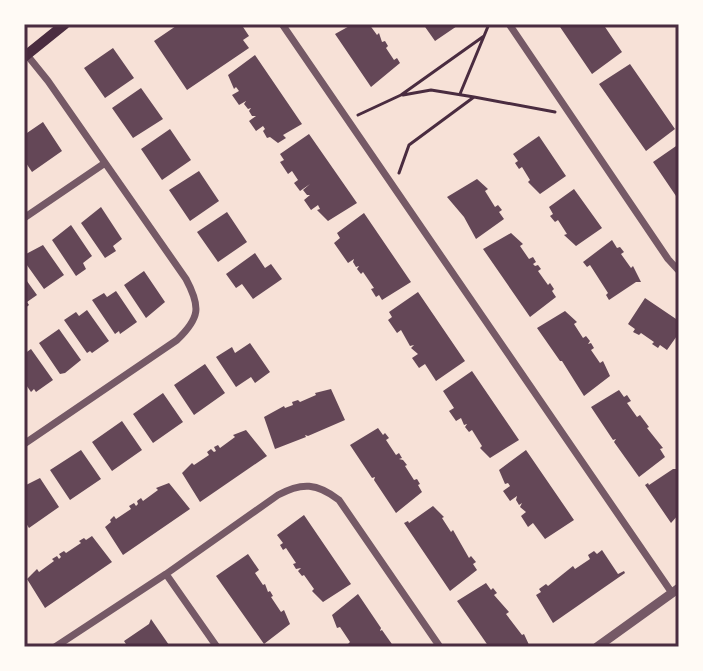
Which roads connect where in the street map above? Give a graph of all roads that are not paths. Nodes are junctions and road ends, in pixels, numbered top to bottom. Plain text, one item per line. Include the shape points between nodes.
1 (65, 24) edge
2 (282, 24) edge
3 (509, 24) edge
4 (26, 56) edge
5 (105, 163) junction
6 (24, 218) edge
7 (679, 271) edge
8 (24, 444) edge
9 (166, 574) junction
10 (676, 591) edge
11 (55, 647) edge
12 (217, 647) edge
13 (440, 647) edge
14 (597, 647) edge

1 - 4 main road
2 - 10 street
3 - 7 street
4 - 5 street
5 - 6 street
5 - 8 street via 186,279 197,312 177,340
9 - 11 street
9 - 12 street
9 - 13 street via 278,495 309,484 339,500
10 - 14 street

